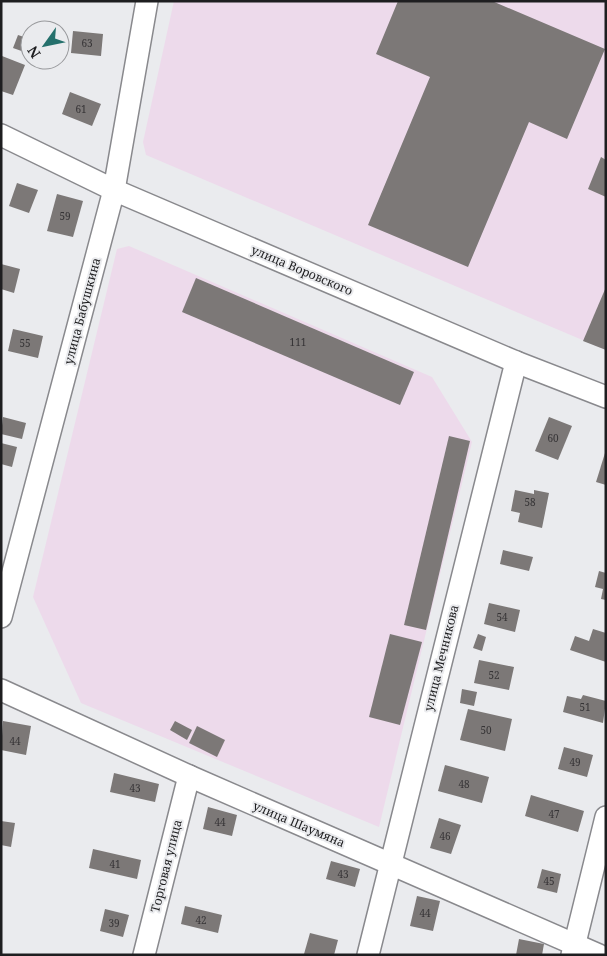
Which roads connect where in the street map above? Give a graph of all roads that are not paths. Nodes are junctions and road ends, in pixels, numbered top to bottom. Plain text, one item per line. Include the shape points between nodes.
1 (147, 1) edge
2 (1, 136) edge
3 (114, 190) junction
4 (516, 362) junction
5 (606, 397) edge
6 (1, 617) edge
7 (1, 690) edge
8 (188, 776) junction
9 (606, 817) edge
10 (390, 864) junction
11 (573, 949) edge
12 (144, 955) edge
13 (368, 955) edge
14 (600, 955) edge

1 - 3 street, улица Бабушкина
2 - 3 street, улица Воровского
3 - 4 street, улица Воровского
3 - 6 street, улица Бабушкина
4 - 5 street, улица Воровского
4 - 10 street, улица Мечникова
7 - 8 street, улица Шаумяна
8 - 10 street, улица Шаумяна
8 - 12 street, Торговая улица
9 - 11 street
10 - 11 street, улица Шаумяна
10 - 13 street, улица Мечникова
11 - 14 street, улица Шаумяна

